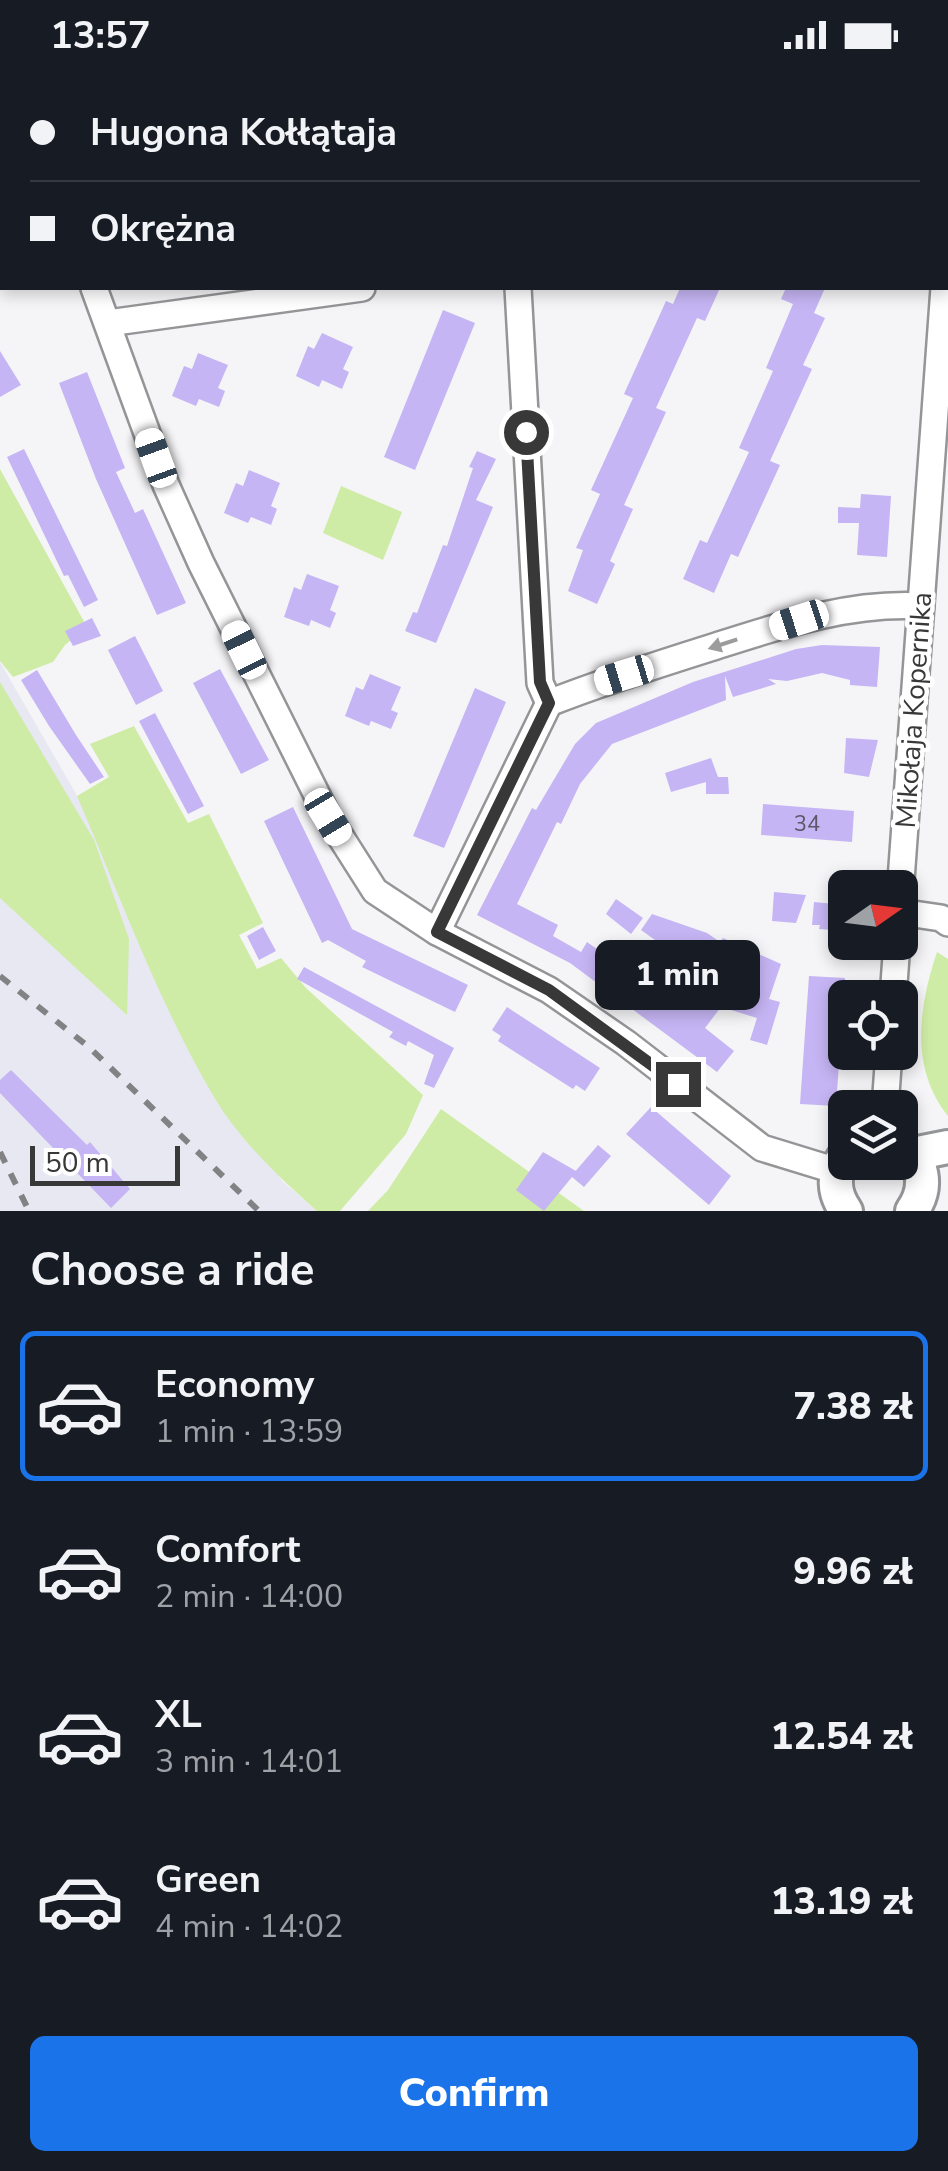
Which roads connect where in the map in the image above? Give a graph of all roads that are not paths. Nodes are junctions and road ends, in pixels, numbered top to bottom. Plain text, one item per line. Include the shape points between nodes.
1 (95, 290) edge
2 (347, 290) edge
3 (518, 290) edge
4 (944, 290) edge
5 (108, 323) junction
6 (921, 606) junction
7 (549, 703) junction
8 (902, 870) edge
9 (918, 915) edge
10 (948, 923) edge
11 (437, 932) junction
12 (948, 1147) edge
13 (918, 1148) edge
14 (828, 1161) edge
15 (918, 1164) edge
16 (838, 1180) edge
17 (928, 1191) edge
18 (846, 1211) edge

1 - 5 street
2 - 5 street
3 - 7 street via 540,682
4 - 6 street, Mikołaja Kopernika
5 - 11 street via 166,485 328,817 375,891
6 -> 7 street via 886,604 799,620
6 - 8 street, Mikołaja Kopernika
7 - 11 street
9 - 10 street
11 - 14 street via 549,990 762,1148
12 - 13 main road
15 - 17 main road
16 - 18 main road

